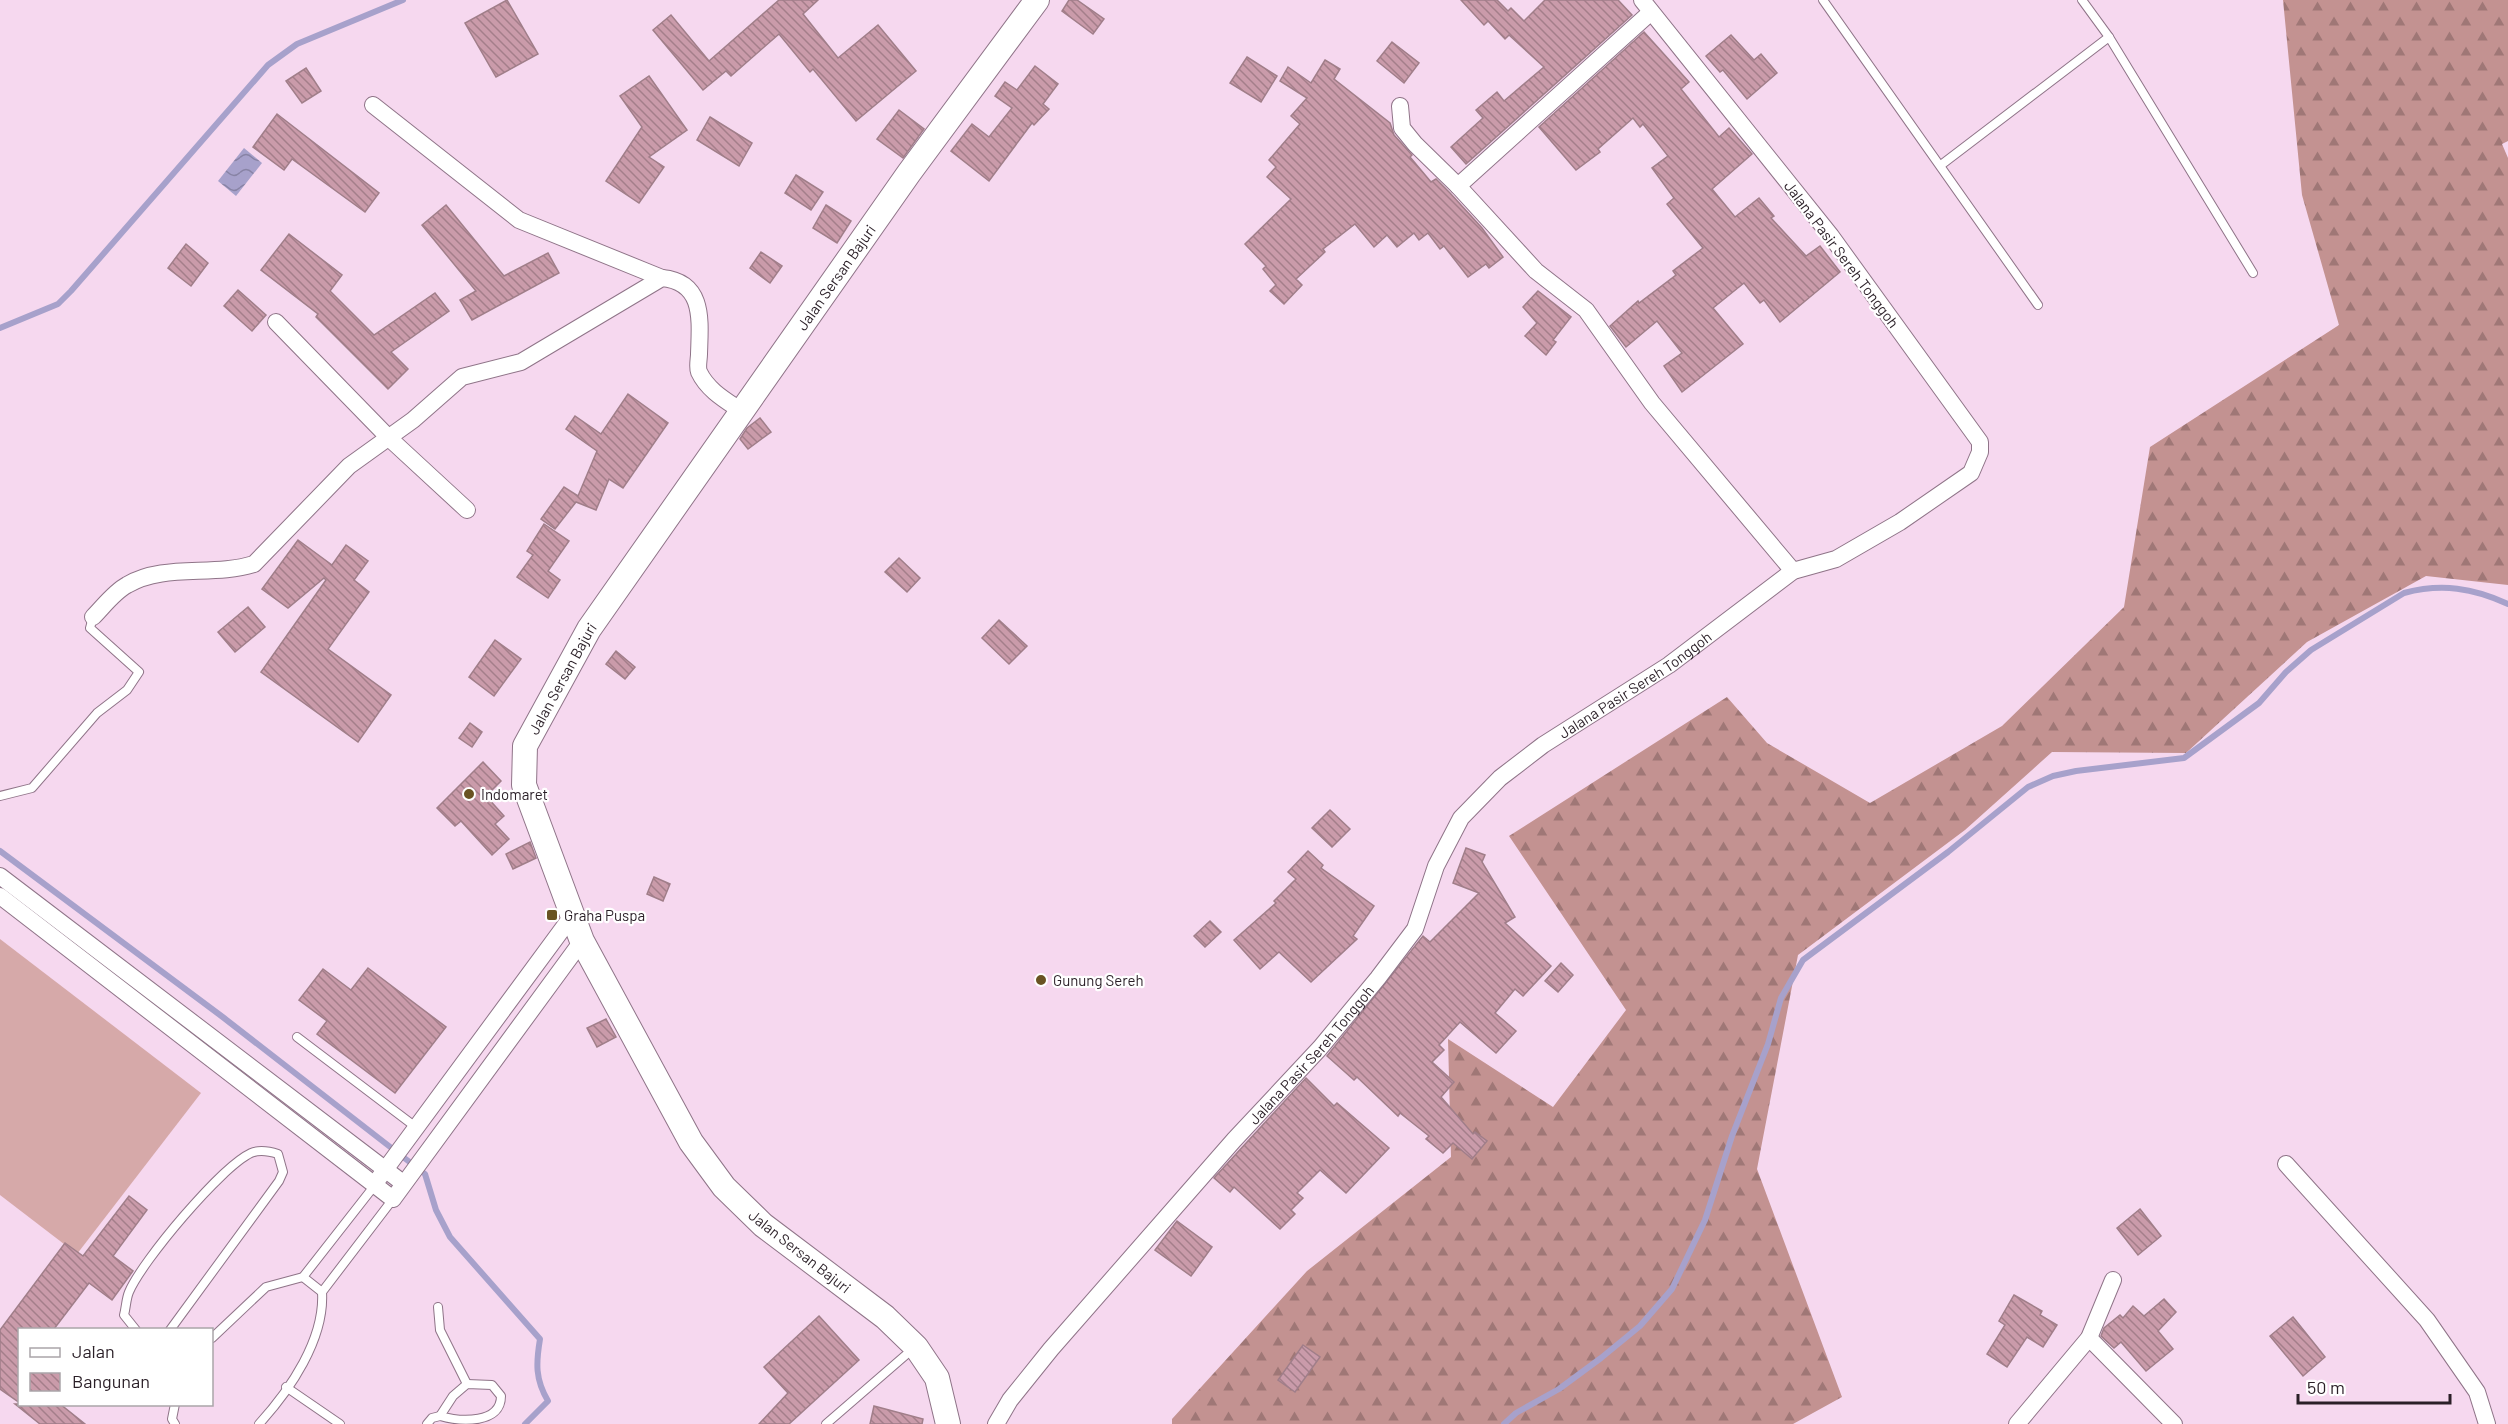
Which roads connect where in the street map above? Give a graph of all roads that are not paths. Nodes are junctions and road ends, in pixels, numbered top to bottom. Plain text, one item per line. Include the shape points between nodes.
1 (1037, 0) edge
2 (1823, 0) edge
3 (2082, 0) edge
4 (1646, 6) edge
5 (2109, 37) junction
6 (373, 105) dead end
7 (1400, 106) dead end
8 (1941, 165) junction
9 (1458, 186) junction
10 (2253, 273) dead end
11 (662, 278) junction
12 (2038, 305) dead end
13 (276, 322) dead end
14 (743, 412) junction
15 (389, 438) junction
16 (466, 510) dead end
17 (1793, 571) junction
18 (93, 617) joint
19 (0, 796) edge
20 (0, 876) edge
21 (0, 896) edge
22 (572, 916) junction
23 (582, 940) junction
24 (297, 1037) dead end
25 (417, 1128) junction
26 (2286, 1164) dead end
27 (386, 1170) junction
28 (403, 1183) junction
29 (375, 1184) junction
30 (393, 1199) junction
31 (303, 1277) junction
32 (2113, 1280) dead end
33 (322, 1292) junction
34 (438, 1307) dead end
35 (135, 1328) edge
36 (171, 1328) edge
37 (213, 1335) edge
38 (2088, 1338) junction
39 (915, 1347) junction
40 (467, 1384) junction
41 (286, 1387) junction
42 (175, 1406) edge
43 (440, 1416) junction
44 (175, 1424) edge
45 (259, 1424) edge
46 (340, 1424) edge
47 (427, 1424) edge
48 (826, 1424) edge
49 (948, 1424) edge
50 (996, 1424) edge
51 (2018, 1424) edge
52 (2174, 1424) edge
53 (2487, 1424) edge

1 - 14 main road, Jalan Sersan Bajuri via 909,173
2 - 8 lane
3 - 5 lane
4 - 9 street
4 - 17 street, Jalana Pasir Sereh Tonggoh via 1831,236 1980,442 1971,472 1900,522 1836,559
5 - 8 lane
5 - 10 lane
6 - 11 street via 519,220
7 - 9 street via 1402,128
8 - 12 lane
9 - 17 street via 1536,271 1586,310 1652,403
11 - 14 street via 678,279 692,293 701,313 698,370 714,392
11 - 15 street via 521,362 462,377
13 - 15 street
14 - 22 main road, Jalan Sersan Bajuri via 590,629 525,746 524,785
15 - 16 street
15 - 18 street via 349,466 254,564 235,570 151,574 126,586
17 - 50 street, Jalana Pasir Sereh Tonggoh via 1669,665 1517,765 1461,818 1436,866 1415,929 1378,978 1051,1349
18 - 19 lane via 90,628 139,672 127,690 97,713 32,788
20 - 27 street
21 - 29 street
22 - 23 main road, Jalan Sersan Bajuri
22 - 25 street
23 - 28 street
23 - 39 main road, Jalan Sersan Bajuri via 691,1142 724,1187 763,1225 885,1317
24 - 25 lane
25 - 27 street
26 - 53 street via 2427,1320 2477,1392
27 - 28 street
27 - 29 street
28 - 30 street
29 - 30 street
29 - 31 lane
30 - 33 lane
31 - 33 lane
31 - 37 lane via 266,1287
32 - 38 street
33 - 41 lane via 323,1313 317,1336
34 - 40 lane via 440,1330
35 - 36 lane via 124,1315 129,1292 174,1225 252,1152 267,1150 278,1154 283,1172 279,1181
38 - 51 street
38 - 52 street
39 - 48 lane
39 - 49 main road, Jalan Sersan Bajuri via 937,1378
40 - 43 lane
40 - 43 lane via 492,1385 501,1396 499,1408 489,1418 480,1420
41 - 45 lane
41 - 46 lane
42 - 44 lane via 172,1419
43 - 47 lane

